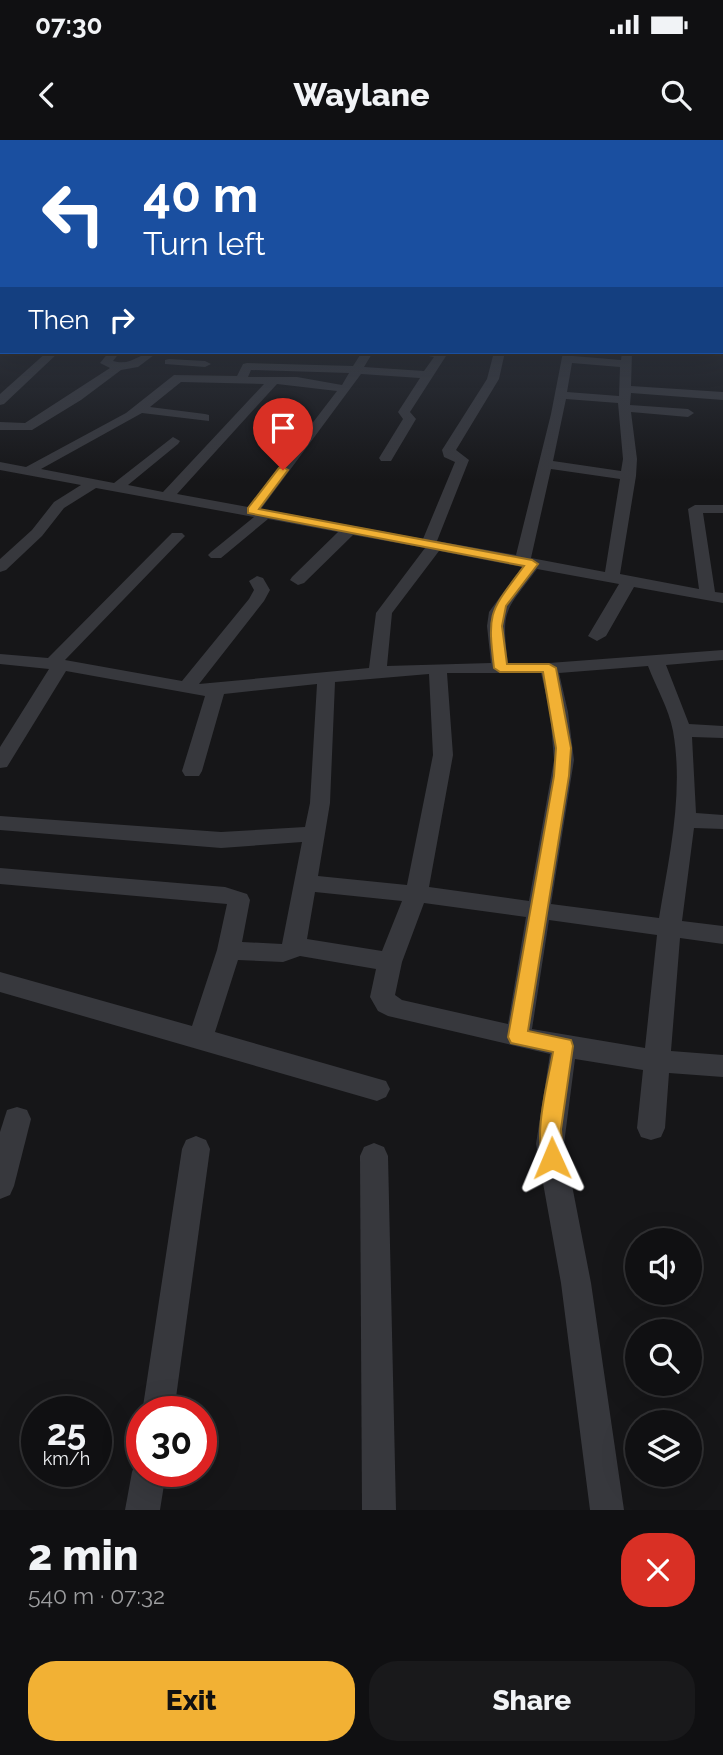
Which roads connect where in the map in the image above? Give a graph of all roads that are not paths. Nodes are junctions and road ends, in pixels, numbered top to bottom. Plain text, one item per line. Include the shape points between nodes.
1 (51, 354) edge
2 (113, 354) edge
3 (149, 354) edge
4 (251, 354) edge
5 (365, 354) edge
6 (433, 354) edge
7 (499, 354) edge
8 (567, 355) edge
9 (627, 358) edge
10 (169, 362) dead end
11 (221, 365) dead end
12 (241, 366) junction
13 (117, 367) junction
14 (357, 370) junction
15 (429, 375) junction
16 (241, 380) junction
17 (273, 381) junction
18 (345, 389) junction
19 (559, 395) junction
20 (624, 399) junction
21 (722, 399) edge
22 (0, 401) edge
23 (140, 409) junction
24 (0, 411) edge
25 (688, 413) dead end
26 (205, 418) dead end
27 (0, 419) edge
28 (0, 426) edge
29 (173, 441) dead end
30 (386, 458) dead end
31 (545, 464) junction
32 (3, 468) edge
33 (28, 471) junction
34 (629, 475) junction
35 (92, 484) junction
36 (116, 488) junction
37 (167, 496) junction
38 (723, 509) edge
39 (259, 512) junction
40 (350, 529) junction
41 (177, 536) dead end
42 (431, 545) junction
43 (216, 555) dead end
44 (527, 563) junction
45 (0, 568) edge
46 (620, 579) junction
47 (298, 580) dead end
48 (257, 581) dead end
49 (716, 597) edge
50 (597, 635) dead end
51 (723, 655) edge
52 (0, 659) edge
53 (655, 660) junction
54 (56, 664) junction
55 (438, 668) junction
56 (500, 668) junction
57 (549, 668) junction
58 (377, 671) junction
59 (326, 678) junction
60 (186, 688) junction
61 (216, 691) junction
62 (682, 730) junction
63 (723, 732) edge
64 (0, 762) edge
65 (192, 771) dead end
66 (685, 820) junction
67 (723, 822) edge
68 (0, 823) edge
69 (315, 834) junction
70 (0, 876) edge
71 (306, 883) junction
72 (416, 894) junction
73 (537, 911) junction
74 (669, 930) junction
75 (723, 936) edge
76 (299, 947) junction
77 (229, 950) junction
78 (390, 962) junction
79 (0, 982) edge
80 (518, 1037) junction
81 (200, 1040) junction
82 (564, 1046) junction
83 (658, 1060) junction
84 (723, 1066) edge
85 (377, 1089) dead end
86 (18, 1119) dead end
87 (651, 1128) dead end
88 (196, 1149) dead end
89 (374, 1156) dead end
90 (0, 1186) edge
91 (160, 1396) edge
92 (147, 1487) edge
93 (143, 1510) edge
94 (379, 1510) edge
95 (607, 1510) edge

1 - 22 street
2 - 13 street via 106,363
3 - 13 street via 134,365
4 - 12 street
5 - 14 street
6 - 15 street via 439,355
7 - 42 street via 493,379 449,450 462,460
8 - 9 street
8 - 19 street
9 - 20 street
10 - 11 street
12 - 14 street
12 - 16 street
13 - 28 street via 27,427
14 - 15 street
14 - 18 street
15 - 30 street via 404,412 410,419
16 - 17 street
16 - 23 street via 180,377
17 - 18 street
17 - 37 street
18 - 39 street
19 - 20 street
19 - 31 street
20 - 21 street
20 - 25 street
20 - 34 street
23 - 26 street
23 - 33 street
24 - 27 street via 8,413
29 - 36 street
31 - 34 street
31 - 44 street
32 - 33 street
33 - 35 street
34 - 46 street
35 - 36 street
35 - 45 street via 59,505
36 - 37 street
37 - 39 street
38 - 49 street via 695,509
39 - 40 street
39 - 43 street
40 - 42 street
40 - 47 street
41 - 54 street
42 - 44 street
42 - 58 street via 384,613
44 - 46 street
44 - 56 street via 497,612
46 - 49 street
46 - 50 street
48 - 60 street via 262,590 256,601
51 - 53 street
52 - 54 street
53 - 57 street
53 - 62 street
54 - 60 street
54 - 64 street
55 - 56 street
55 - 58 street
55 - 72 street via 443,755
56 - 57 street
57 - 73 street via 564,760
58 - 59 street
59 - 61 street
59 - 69 street
60 - 61 street
61 - 65 street
62 - 63 street
62 - 66 street
66 - 67 street
66 - 74 street
68 - 69 street via 221,840
69 - 71 street
70 - 77 street via 235,897 239,907
71 - 72 street
71 - 76 street via 294,940
72 - 73 street
72 - 78 street
73 - 74 street
73 - 80 street
74 - 75 street
74 - 83 street
76 - 77 street via 283,953
76 - 78 street
77 - 81 street
78 - 80 street via 382,997 387,1004
79 - 81 street
80 - 82 street
81 - 85 street
82 - 83 street
82 - 95 street via 550,1144 576,1283
83 - 84 street
83 - 87 street
86 - 90 street
88 - 91 street
89 - 94 street
92 - 93 street

